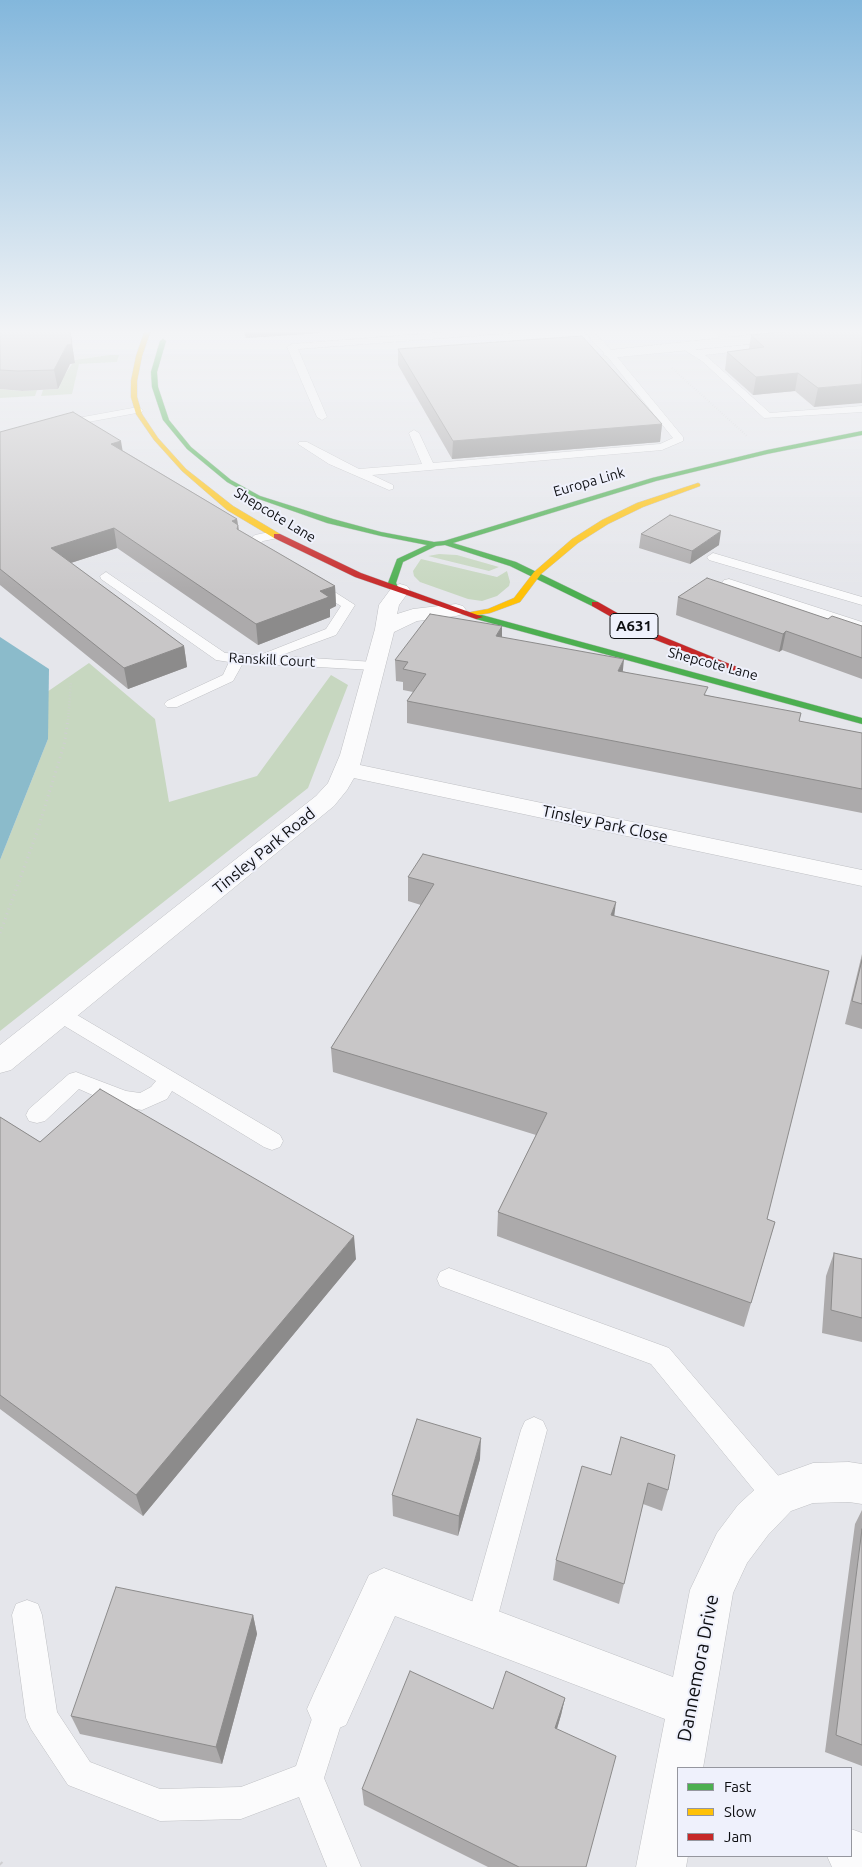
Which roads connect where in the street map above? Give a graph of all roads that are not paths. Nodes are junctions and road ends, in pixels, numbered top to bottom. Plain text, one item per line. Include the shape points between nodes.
1 (102, 417) edge
2 (142, 417) edge
3 (165, 417) edge
4 (662, 417) edge
5 (46, 428) edge
6 (414, 433) dead end
7 (862, 433) edge
8 (303, 444) dead end
9 (862, 444) edge
10 (809, 456) dead end
11 (208, 465) junction
12 (429, 467) junction
13 (184, 470) junction
14 (356, 473) junction
15 (712, 481) dead end
16 (389, 487) dead end
17 (342, 524) junction
18 (307, 527) dead end
19 (291, 530) dead end
20 (274, 535) junction
21 (440, 544) junction
22 (713, 557) dead end
23 (272, 562) edge
24 (538, 575) junction
25 (106, 576) dead end
26 (305, 581) edge
27 (729, 583) edge
28 (397, 589) junction
29 (847, 596) junction
30 (862, 601) edge
31 (462, 612) junction
32 (830, 617) junction
33 (862, 628) edge
34 (385, 629) junction
35 (237, 658) junction
36 (258, 659) junction
37 (374, 666) junction
38 (752, 673) dead end
39 (172, 704) dead end
40 (862, 721) edge
41 (347, 769) junction
42 (862, 878) edge
43 (60, 1014) junction
44 (0, 1062) edge
45 (169, 1079) junction
46 (37, 1115) dead end
47 (272, 1141) dead end
48 (449, 1278) dead end
49 (534, 1430) dead end
50 (862, 1484) edge
51 (777, 1496) junction
52 (27, 1615) dead end
53 (480, 1626) junction
54 (690, 1706) junction
55 (330, 1709) joint
56 (680, 1767) edge
57 (308, 1778) junction
58 (677, 1781) edge
59 (344, 1867) edge
60 (661, 1867) edge

1 - 5 lane
2 - 13 main road, Shepcote Lane via 156,439
3 - 11 main road, Shepcote Lane via 189,448
4 - 12 lane via 680,439 662,447 529,462
6 - 12 lane
7 - 21 main road, Europa Link via 767,452 573,502
8 - 14 lane
9 - 10 main road
11 - 13 main road
11 - 17 main road, Shepcote Lane via 258,497
12 - 14 lane
13 - 20 main road, Shepcote Lane via 230,508
14 - 16 lane
15 - 24 main road via 640,505 604,522 575,541
17 - 18 main road
17 - 21 main road, Shepcote Lane
19 - 20 main road
20 - 23 lane via 259,538 246,547
20 - 28 main road, Shepcote Lane via 354,573
21 - 24 main road, Shepcote Lane via 501,560
21 - 28 main road via 400,561 392,583
22 - 29 lane
24 - 31 main road, Shepcote Lane via 517,600 490,611
24 - 38 main road, Shepcote Lane / A631 via 646,633
25 - 35 lane, Ranskill Court via 221,657
26 - 36 lane via 348,605 330,632
27 - 32 lane
28 - 31 main road, Shepcote Lane
28 - 34 street, Tinsley Park Road via 389,605
29 - 30 lane
29 - 32 lane
31 - 34 street via 413,615
31 - 40 main road, Shepcote Lane / A631 via 810,702
32 - 33 lane
34 - 37 street, Tinsley Park Road
35 - 36 lane, Ranskill Court
35 - 39 lane via 228,678
36 - 37 lane, Ranskill Court
37 - 41 street, Tinsley Park Road
41 - 42 street, Tinsley Park Close
41 - 43 street, Tinsley Park Road via 339,785 304,820
43 - 44 street, Tinsley Park Road
43 - 45 lane
45 - 46 lane via 159,1093 142,1102 123,1099 76,1080
45 - 47 lane
48 - 51 lane via 660,1356
49 - 53 lane
50 - 51 street, Dannemora Drive via 813,1483
51 - 54 street, Dannemora Drive via 732,1548 712,1590
52 - 57 lane via 42,1718 79,1774 160,1805 241,1804
53 - 54 street
53 - 55 street via 384,1590
54 - 56 street, Dannemora Drive
55 - 57 lane
57 - 59 lane
58 - 60 street, Dannemora Drive

